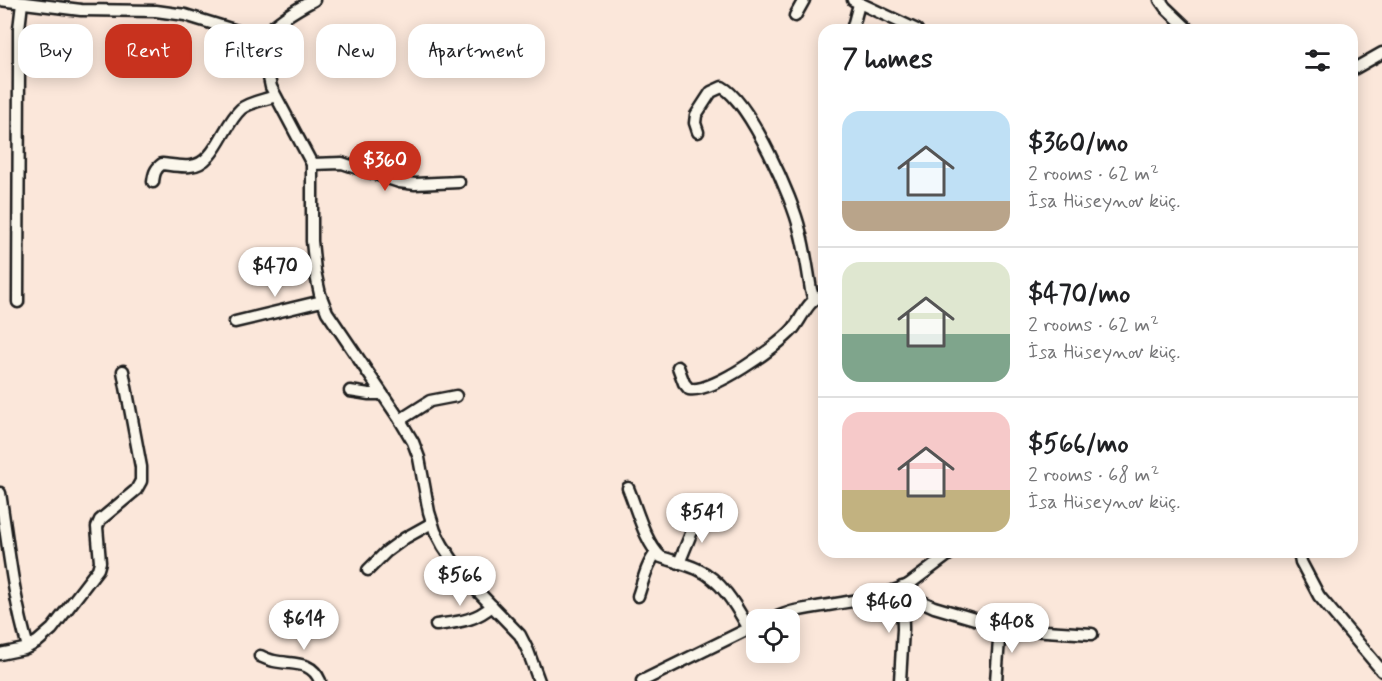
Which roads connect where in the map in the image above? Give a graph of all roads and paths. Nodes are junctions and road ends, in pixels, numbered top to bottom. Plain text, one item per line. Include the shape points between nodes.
1 (0, 0) edge
2 (314, 0) edge
3 (804, 0) edge
4 (1160, 0) edge
5 (856, 2) edge
6 (22, 3) junction
7 (795, 16) dead end
8 (214, 24) edge
9 (275, 24) edge
10 (853, 24) edge
11 (904, 24) edge
12 (1183, 24) edge
13 (1382, 53) edge
14 (1358, 67) edge
15 (269, 78) edge
16 (275, 96) junction
17 (698, 132) dead end
18 (312, 164) junction
19 (153, 182) dead end
20 (459, 182) dead end
21 (818, 296) edge
22 (818, 298) edge
23 (322, 301) junction
24 (18, 302) dead end
25 (236, 322) dead end
26 (678, 367) dead end
27 (123, 371) dead end
28 (350, 390) dead end
29 (382, 394) junction
30 (456, 396) dead end
31 (400, 420) junction
32 (628, 488) dead end
33 (0, 493) edge
34 (699, 514) dead end
35 (432, 523) junction
36 (656, 553) junction
37 (944, 558) edge
38 (1300, 558) edge
39 (679, 562) junction
40 (368, 570) dead end
41 (905, 586) junction
42 (638, 596) dead end
43 (492, 606) junction
44 (800, 610) edge
45 (746, 619) edge
46 (436, 625) dead end
47 (1000, 626) junction
48 (746, 630) edge
49 (1092, 634) dead end
50 (28, 647) junction
51 (0, 654) edge
52 (260, 656) dead end
53 (1382, 671) edge
54 (320, 681) edge
55 (539, 681) edge
56 (642, 681) edge
57 (900, 681) edge
58 (996, 681) edge

1 - 6 street
2 - 9 street
3 - 7 street
4 - 12 street
5 - 10 street
5 - 11 street
6 - 8 street via 81,10 156,11
6 - 24 street
13 - 14 street
15 - 16 street
16 - 18 street
16 - 19 street via 239,111 200,164 162,164
17 - 21 street via 696,115 711,92 722,87 729,91 750,119 779,173 800,231 811,290
18 - 20 street via 342,163 399,182
18 - 23 street via 312,241
22 - 26 street via 777,343 712,386 689,389
23 - 25 street
23 - 29 street
27 - 50 street via 141,481 136,490 100,520 98,569 51,629
28 - 29 street
29 - 31 street
30 - 31 street via 430,400
31 - 35 street via 419,458
32 - 36 street
33 - 50 street
34 - 39 street
35 - 40 street via 405,538
35 - 43 street via 458,569
36 - 39 street
36 - 42 street
37 - 41 street
38 - 53 street via 1319,596
39 - 45 street via 718,584
41 - 44 street via 875,597
41 - 47 street via 934,607
41 - 57 street
43 - 46 street via 470,619
43 - 55 street via 520,635
47 - 49 street
47 - 58 street
48 - 56 street
50 - 51 street
52 - 54 street via 308,666

